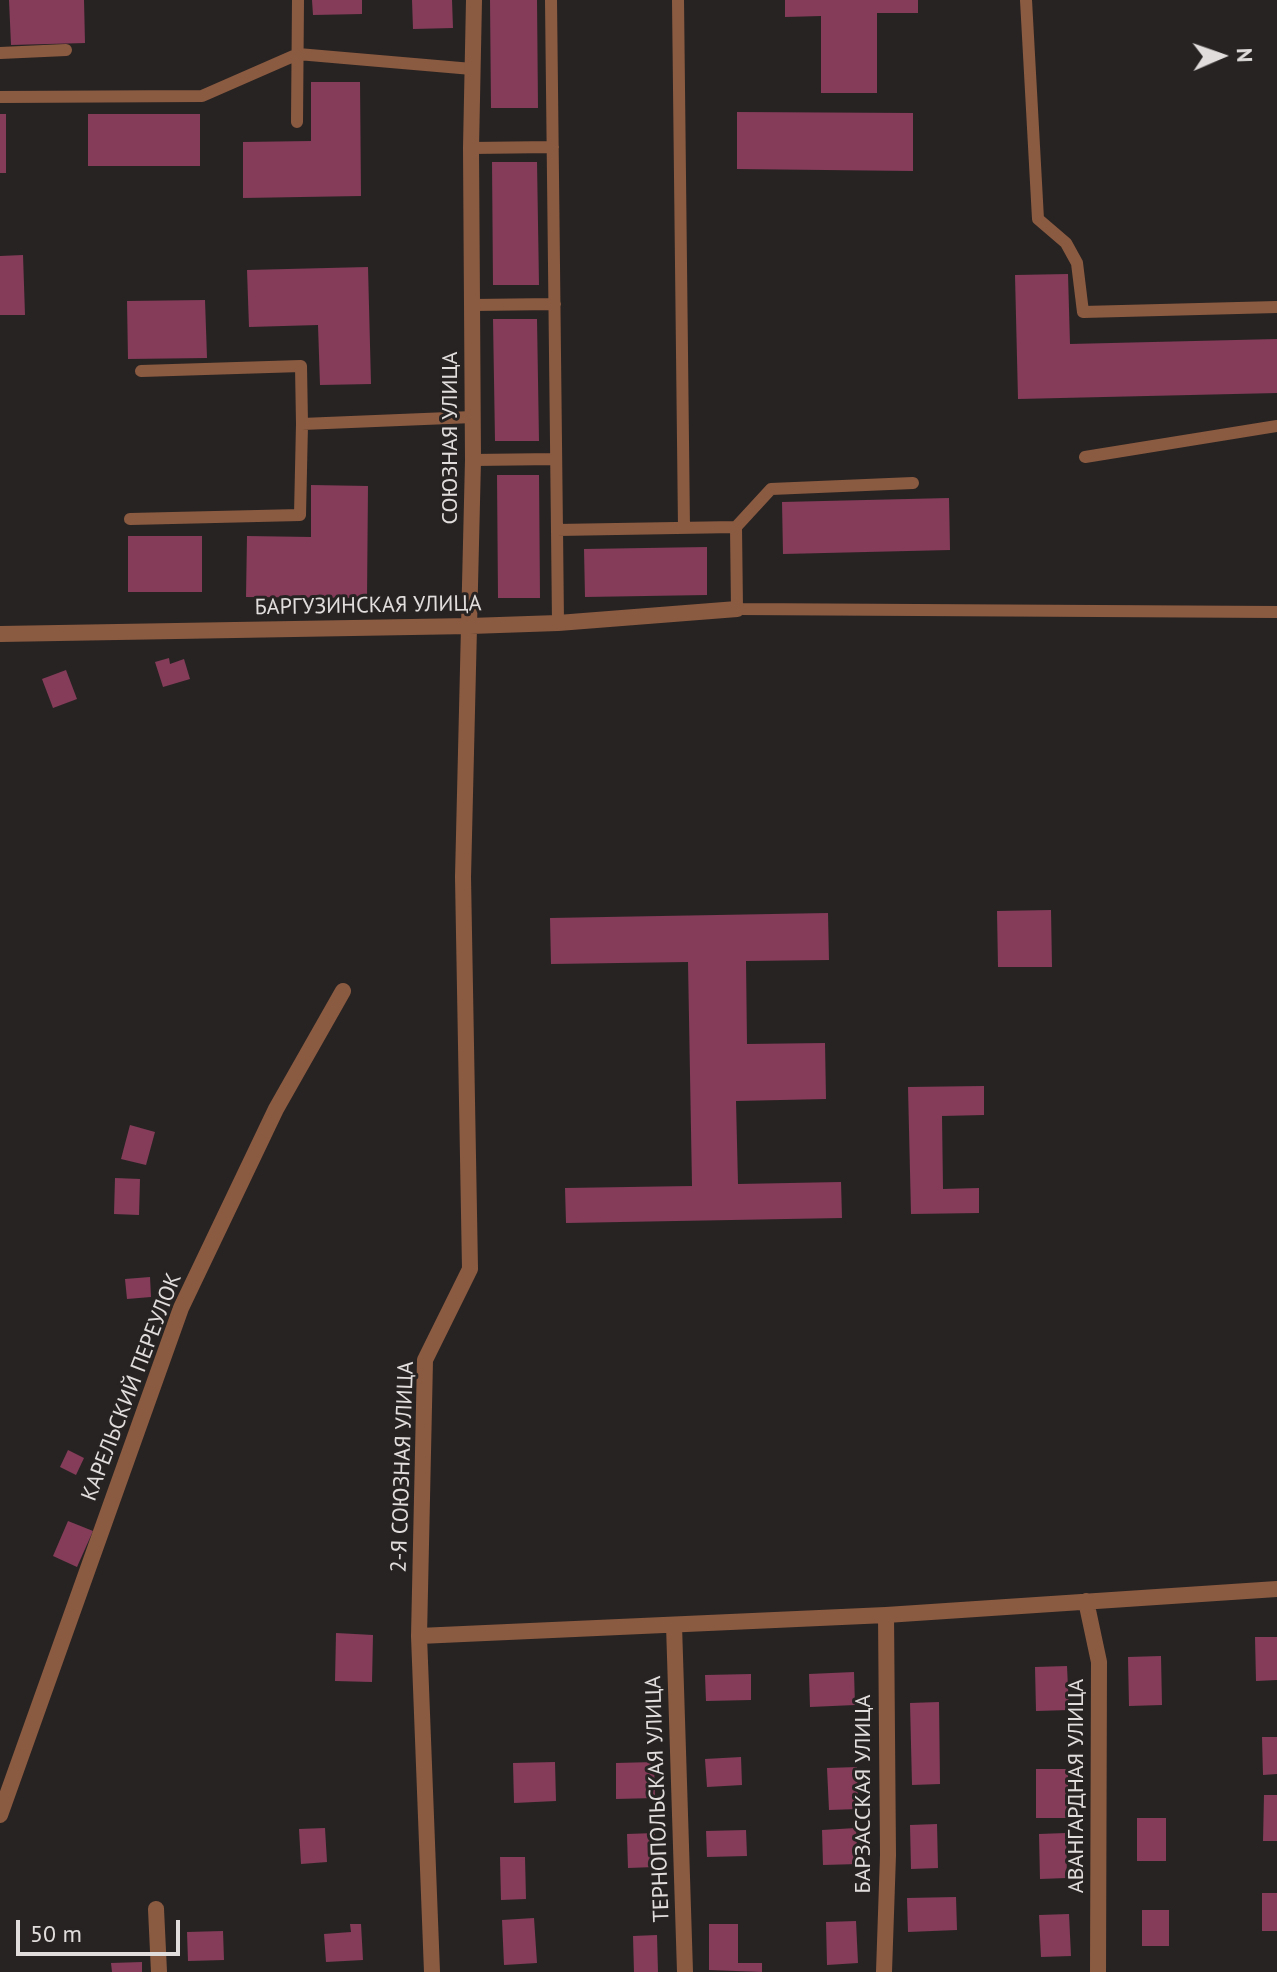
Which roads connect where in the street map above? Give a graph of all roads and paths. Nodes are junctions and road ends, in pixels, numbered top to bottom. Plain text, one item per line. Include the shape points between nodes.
1 (298, 0) edge
2 (474, 0) edge
3 (551, 0) edge
4 (678, 0) edge
5 (1026, 0) edge
6 (66, 50) dead end
7 (0, 53) edge
8 (298, 54) junction
9 (472, 69) junction
10 (0, 97) edge
11 (297, 122) dead end
12 (553, 147) junction
13 (471, 148) junction
14 (555, 304) junction
15 (473, 305) junction
16 (1277, 307) edge
17 (141, 371) dead end
18 (473, 417) junction
19 (302, 424) junction
20 (1277, 426) edge
21 (1085, 457) dead end
22 (556, 459) junction
23 (473, 460) junction
24 (913, 483) dead end
25 (130, 519) dead end
26 (736, 527) junction
27 (684, 528) junction
28 (557, 530) junction
29 (737, 609) junction
30 (1277, 612) edge
31 (558, 623) junction
32 (470, 626) junction
33 (0, 634) edge
34 (463, 877) joint
35 (343, 991) dead end
36 (1277, 1589) edge
37 (1086, 1601) junction
38 (886, 1615) junction
39 (674, 1625) junction
40 (419, 1636) junction
41 (0, 1815) edge
42 (156, 1909) dead end
43 (159, 1972) edge
44 (432, 1972) edge
45 (685, 1972) edge
46 (884, 1972) edge
47 (1098, 1972) edge

1 - 8 lane
2 - 9 street, СОЮЗНАЯ УЛИЦА
3 - 12 lane
4 - 27 lane
5 - 16 lane via 1038,219 1066,243 1077,263 1083,312
6 - 7 lane
8 - 9 lane
8 - 10 lane via 202,96
8 - 11 lane
9 - 13 street, СОЮЗНАЯ УЛИЦА
12 - 13 lane
12 - 14 lane
13 - 15 street, СОЮЗНАЯ УЛИЦА
14 - 15 lane
14 - 22 lane
15 - 18 street, СОЮЗНАЯ УЛИЦА
17 - 19 lane via 301,366
18 - 19 lane
18 - 23 street, СОЮЗНАЯ УЛИЦА
19 - 25 lane via 300,515
20 - 21 lane
22 - 23 lane
22 - 28 lane
23 - 32 street, СОЮЗНАЯ УЛИЦА
24 - 26 lane via 771,489
26 - 27 lane
26 - 29 lane
27 - 28 lane
28 - 31 lane
29 - 30 lane
29 - 31 street, БАРГУЗИНСКАЯ УЛИЦА
31 - 32 street, БАРГУЗИНСКАЯ УЛИЦА
32 - 33 street, БАРГУЗИНСКАЯ УЛИЦА
32 - 34 street, СОЮЗНАЯ УЛИЦА
34 - 40 street, 2-Я СОЮЗНАЯ УЛИЦА via 470,1269 425,1360
35 - 41 street, КАРЕЛЬСКИЙ ПЕРЕУЛОК via 276,1109 181,1308
36 - 37 street
37 - 38 street
37 - 47 street, АВАНГАРДНАЯ УЛИЦА via 1099,1662
38 - 39 street
38 - 46 street, БАРЗАССКАЯ УЛИЦА
39 - 40 street
39 - 45 street, ТЕРНОПОЛЬСКАЯ УЛИЦА
40 - 44 street, 2-Я СОЮЗНАЯ УЛИЦА
42 - 43 street

